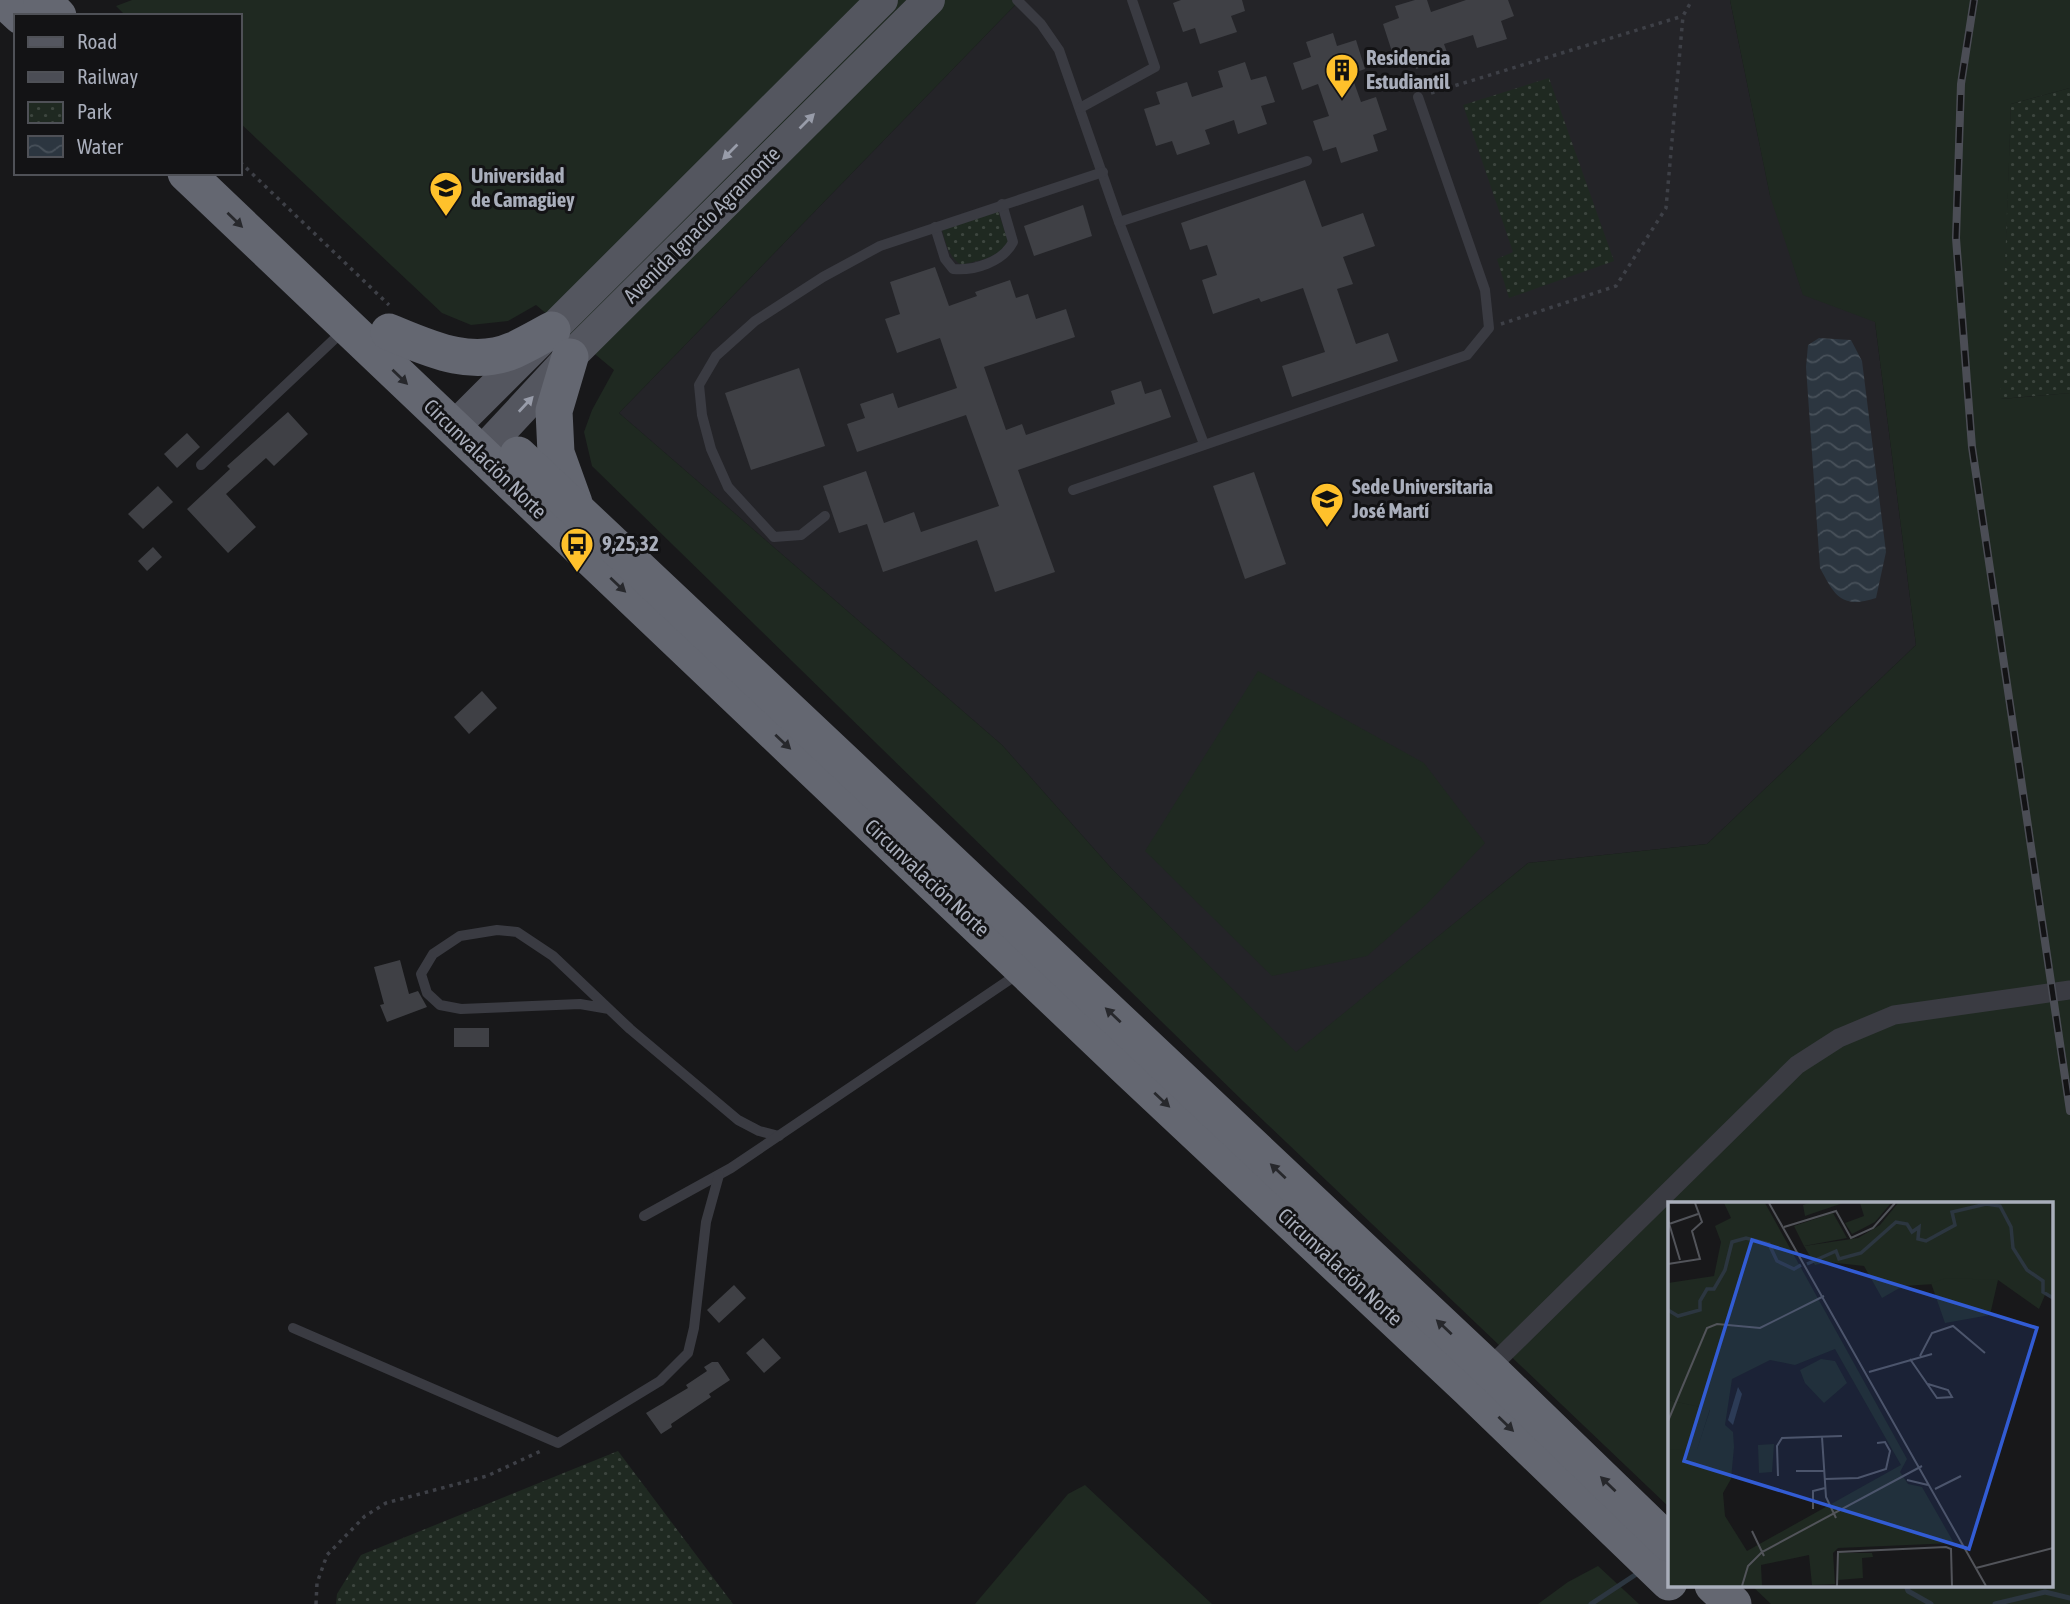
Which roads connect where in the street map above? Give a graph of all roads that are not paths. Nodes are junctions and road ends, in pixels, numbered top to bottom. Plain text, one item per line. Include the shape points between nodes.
1 (882, 0) edge
2 (929, 0) edge
3 (1017, 0) edge
4 (1132, 0) edge
5 (20, 5) edge
6 (51, 14) edge
7 (1418, 97) road end
8 (1080, 108) junction
9 (1307, 161) dead end
10 (1103, 172) junction
11 (188, 175) edge
12 (225, 175) edge
13 (1002, 204) junction
14 (1119, 222) junction
15 (934, 227) junction
16 (390, 319) junction
17 (347, 327) junction
18 (561, 343) junction
19 (462, 419) junction
20 (1204, 444) junction
21 (488, 445) junction
22 (201, 465) dead end
23 (1073, 490) dead end
24 (577, 510) junction
25 (825, 516) dead end
26 (1024, 970) junction
27 (2070, 990) edge
28 (609, 1009) junction
29 (779, 1136) junction
30 (719, 1175) junction
31 (645, 1216) dead end
32 (293, 1328) dead end
33 (1479, 1378) junction
34 (1654, 1542) edge
35 (1668, 1571) edge
36 (1714, 1586) edge
37 (1733, 1604) edge

1 -> 18 main road, Avenida Ignacio Agramonte
18 -> 2 main road, Avenida Ignacio Agramonte
3 - 8 lane via 1059,50
4 - 8 lane via 1155,67
5 - 6 highway
7 - 20 lane via 1485,290 1489,328 1467,355
8 - 10 lane
9 - 14 lane
10 - 13 lane
10 - 14 lane
11 -> 17 highway, Circunvalación Norte
12 - 16 highway, Circunvalación Norte
13 - 15 lane
13 - 15 lane via 1013,242 999,259 953,269
14 - 20 lane
15 - 25 lane via 880,246 823,276 755,321 716,356 699,385 711,449 728,487 749,512 774,537 801,535
16 - 18 highway via 426,348 464,358
16 - 19 highway, Circunvalación Norte
17 -> 19 highway, Circunvalación Norte
17 - 22 lane
18 - 19 main road, Avenida Ignacio Agramonte
21 -> 18 main road, Avenida Ignacio Agramonte
18 - 24 highway via 554,411 556,453
19 - 21 highway, Circunvalación Norte
20 - 23 lane
21 - 24 highway, Circunvalación Norte
21 -> 26 highway, Circunvalación Norte
33 -> 24 highway, Circunvalación Norte
26 - 29 lane
26 -> 33 highway, Circunvalación Norte
27 - 33 street via 1894,1015 1839,1038 1797,1065
28 - 28 lane via 553,956 517,932 460,936 433,954 421,974 427,993 440,1004 461,1009 580,1004
28 - 29 lane via 738,1121
29 - 30 lane
30 - 31 lane
30 - 32 lane via 706,1222 688,1353 660,1381 558,1443
33 - 34 highway, Circunvalación Norte
34 - 35 highway, Circunvalación Norte
36 - 37 highway

